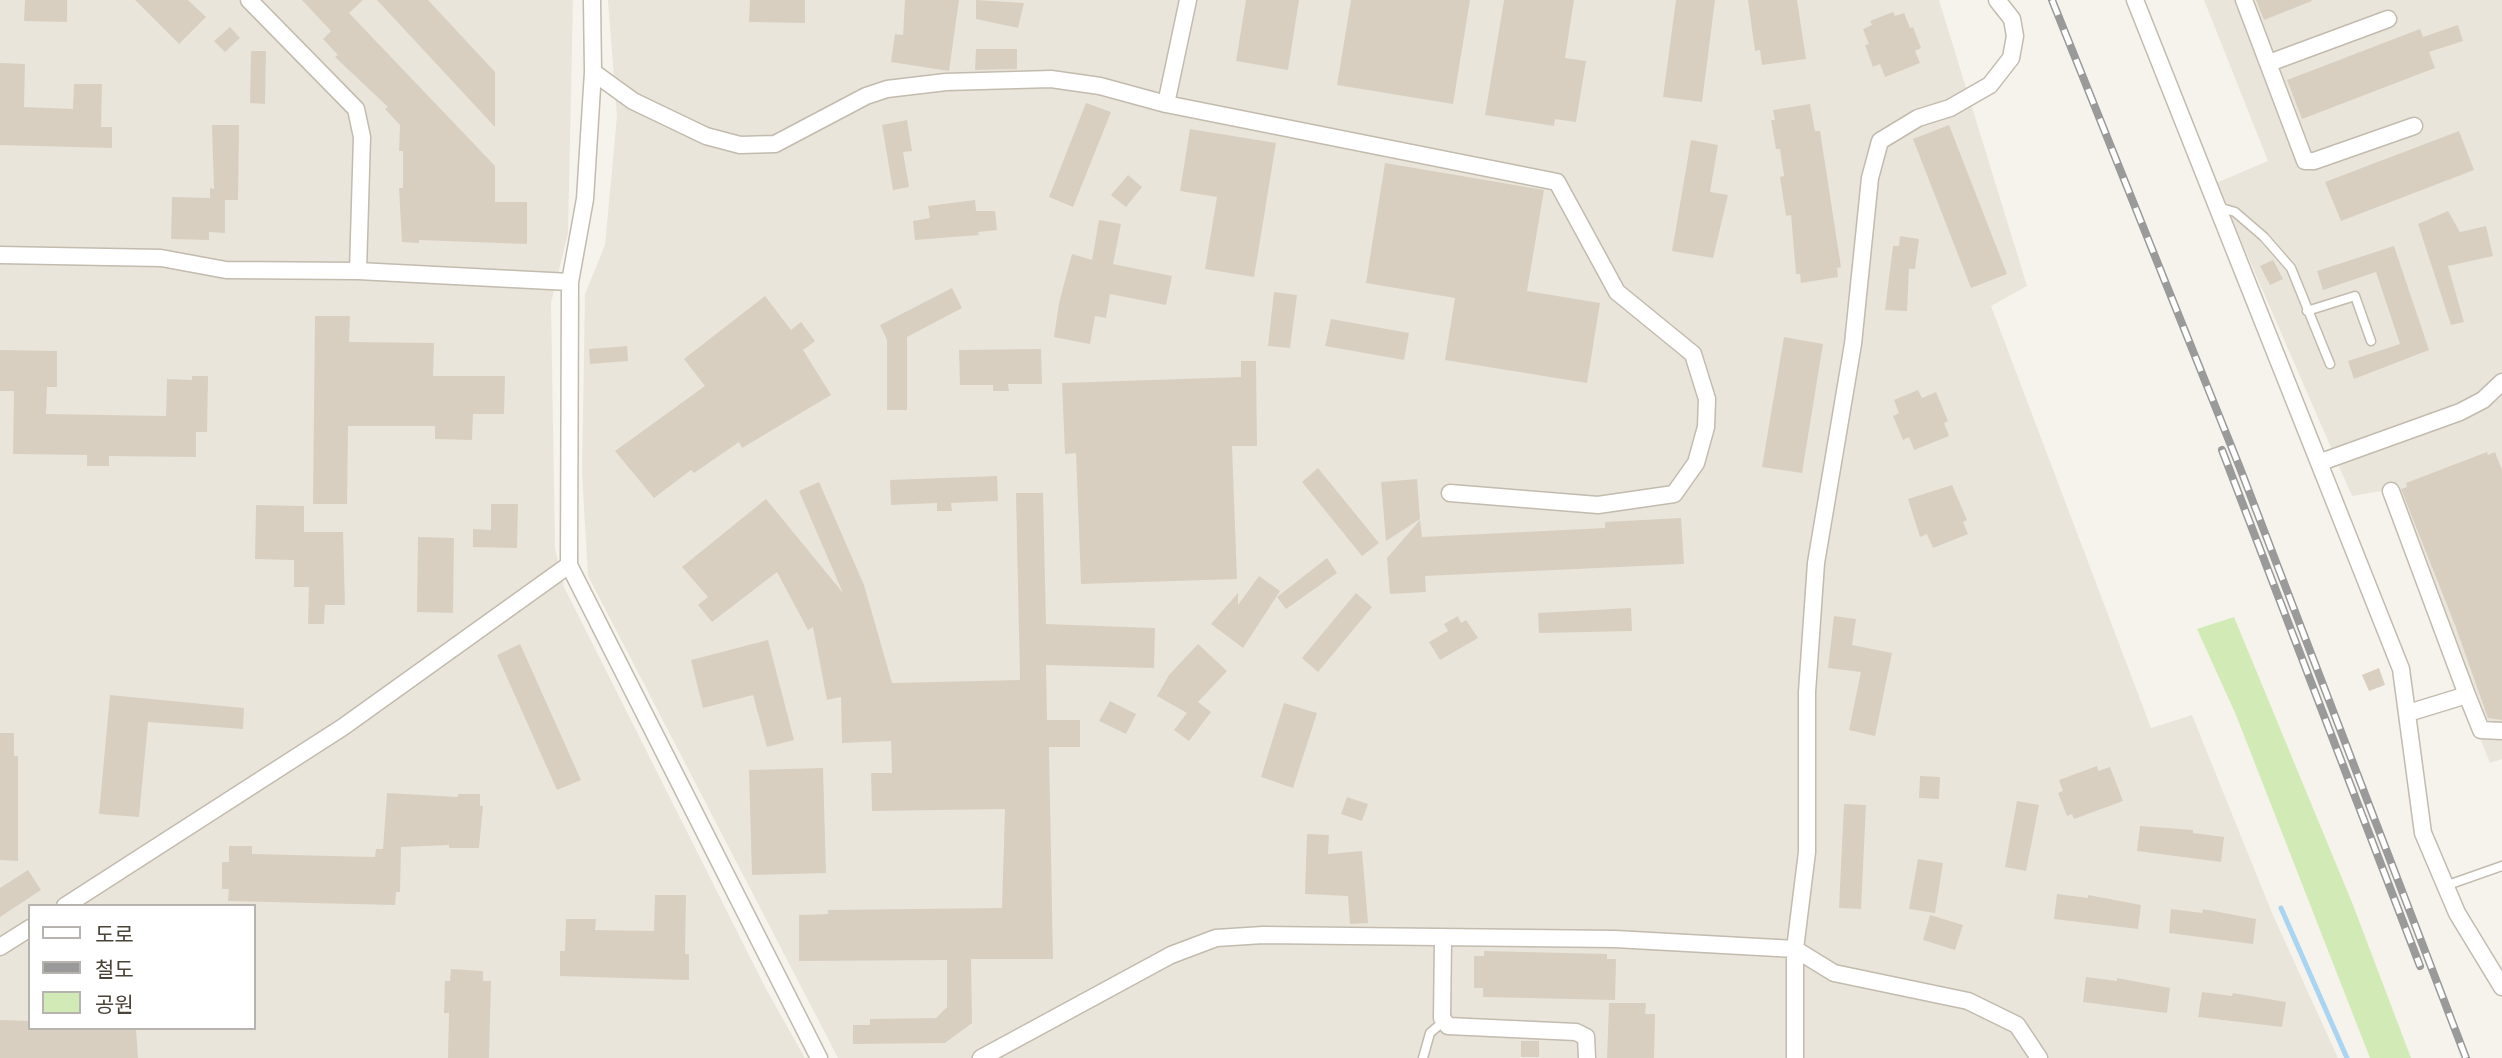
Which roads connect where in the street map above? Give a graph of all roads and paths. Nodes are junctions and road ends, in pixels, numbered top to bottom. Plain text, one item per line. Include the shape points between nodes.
1 (249, 0) edge
2 (592, 0) edge
3 (1188, 0) edge
4 (1997, 0) edge
5 (2136, 0) edge
6 (2244, 0) edge
7 (2388, 19) dead end
8 (2269, 63) junction
9 (593, 72) junction
10 (1166, 104) junction
11 (2414, 126) dead end
12 (2218, 207) junction
13 (0, 255) edge
14 (358, 271) junction
15 (570, 282) junction
16 (2307, 311) junction
17 (2371, 341) dead end
18 (2330, 363) dead end
19 (2502, 382) edge
20 (2321, 462) junction
21 (2391, 491) dead end
22 (1450, 493) dead end
23 (569, 565) junction
24 (2467, 695) junction
25 (2408, 713) junction
26 (2502, 731) edge
27 (2502, 866) edge
28 (2445, 886) junction
29 (68, 904) edge
30 (28, 929) edge
31 (1443, 940) junction
32 (0, 947) edge
33 (1795, 948) junction
34 (2483, 955) junction
35 (2502, 963) edge
36 (2502, 986) edge
37 (1444, 1021) junction
38 (819, 1058) edge
39 (981, 1058) edge
40 (1423, 1058) edge
41 (1587, 1058) edge
42 (1795, 1058) edge
43 (2039, 1058) edge

1 - 14 street via 356,109 362,137
2 - 9 street
3 - 10 street
4 - 33 street via 2011,19 2015,36 2011,58 1990,85 1880,141 1870,178 1853,344 1816,563 1807,692 1807,852
5 - 12 street
6 - 8 street
7 - 8 street
8 - 11 street via 2305,161
9 - 10 street via 633,101 706,136 740,145 775,144 887,89 946,82 1051,79 1100,86
9 - 15 street via 585,199
10 - 22 street via 1557,182 1617,292 1692,354 1707,399 1706,427 1696,463 1674,494 1598,505
12 - 16 lane via 2235,212 2291,268
12 - 20 street
13 - 14 street via 161,258 226,270
14 - 15 street
15 - 23 street
16 - 17 lane via 2355,296
16 - 18 lane
19 - 20 street via 2483,400 2460,412
20 - 25 street via 2401,669
21 - 24 street
23 - 29 street via 342,727
23 - 38 street
24 - 25 street
24 - 26 street via 2481,730
25 - 28 street via 2423,832
27 - 28 lane
28 - 34 street
30 - 32 street
31 - 33 street via 1615,939
31 - 37 street
31 - 39 street via 1216,938 1171,955
33 - 42 street
33 - 43 street via 1835,974 1968,1001 2017,1025
34 - 35 street
34 - 36 street
37 - 40 lane via 1430,1033
37 - 41 street via 1457,1028 1576,1032 1586,1037

